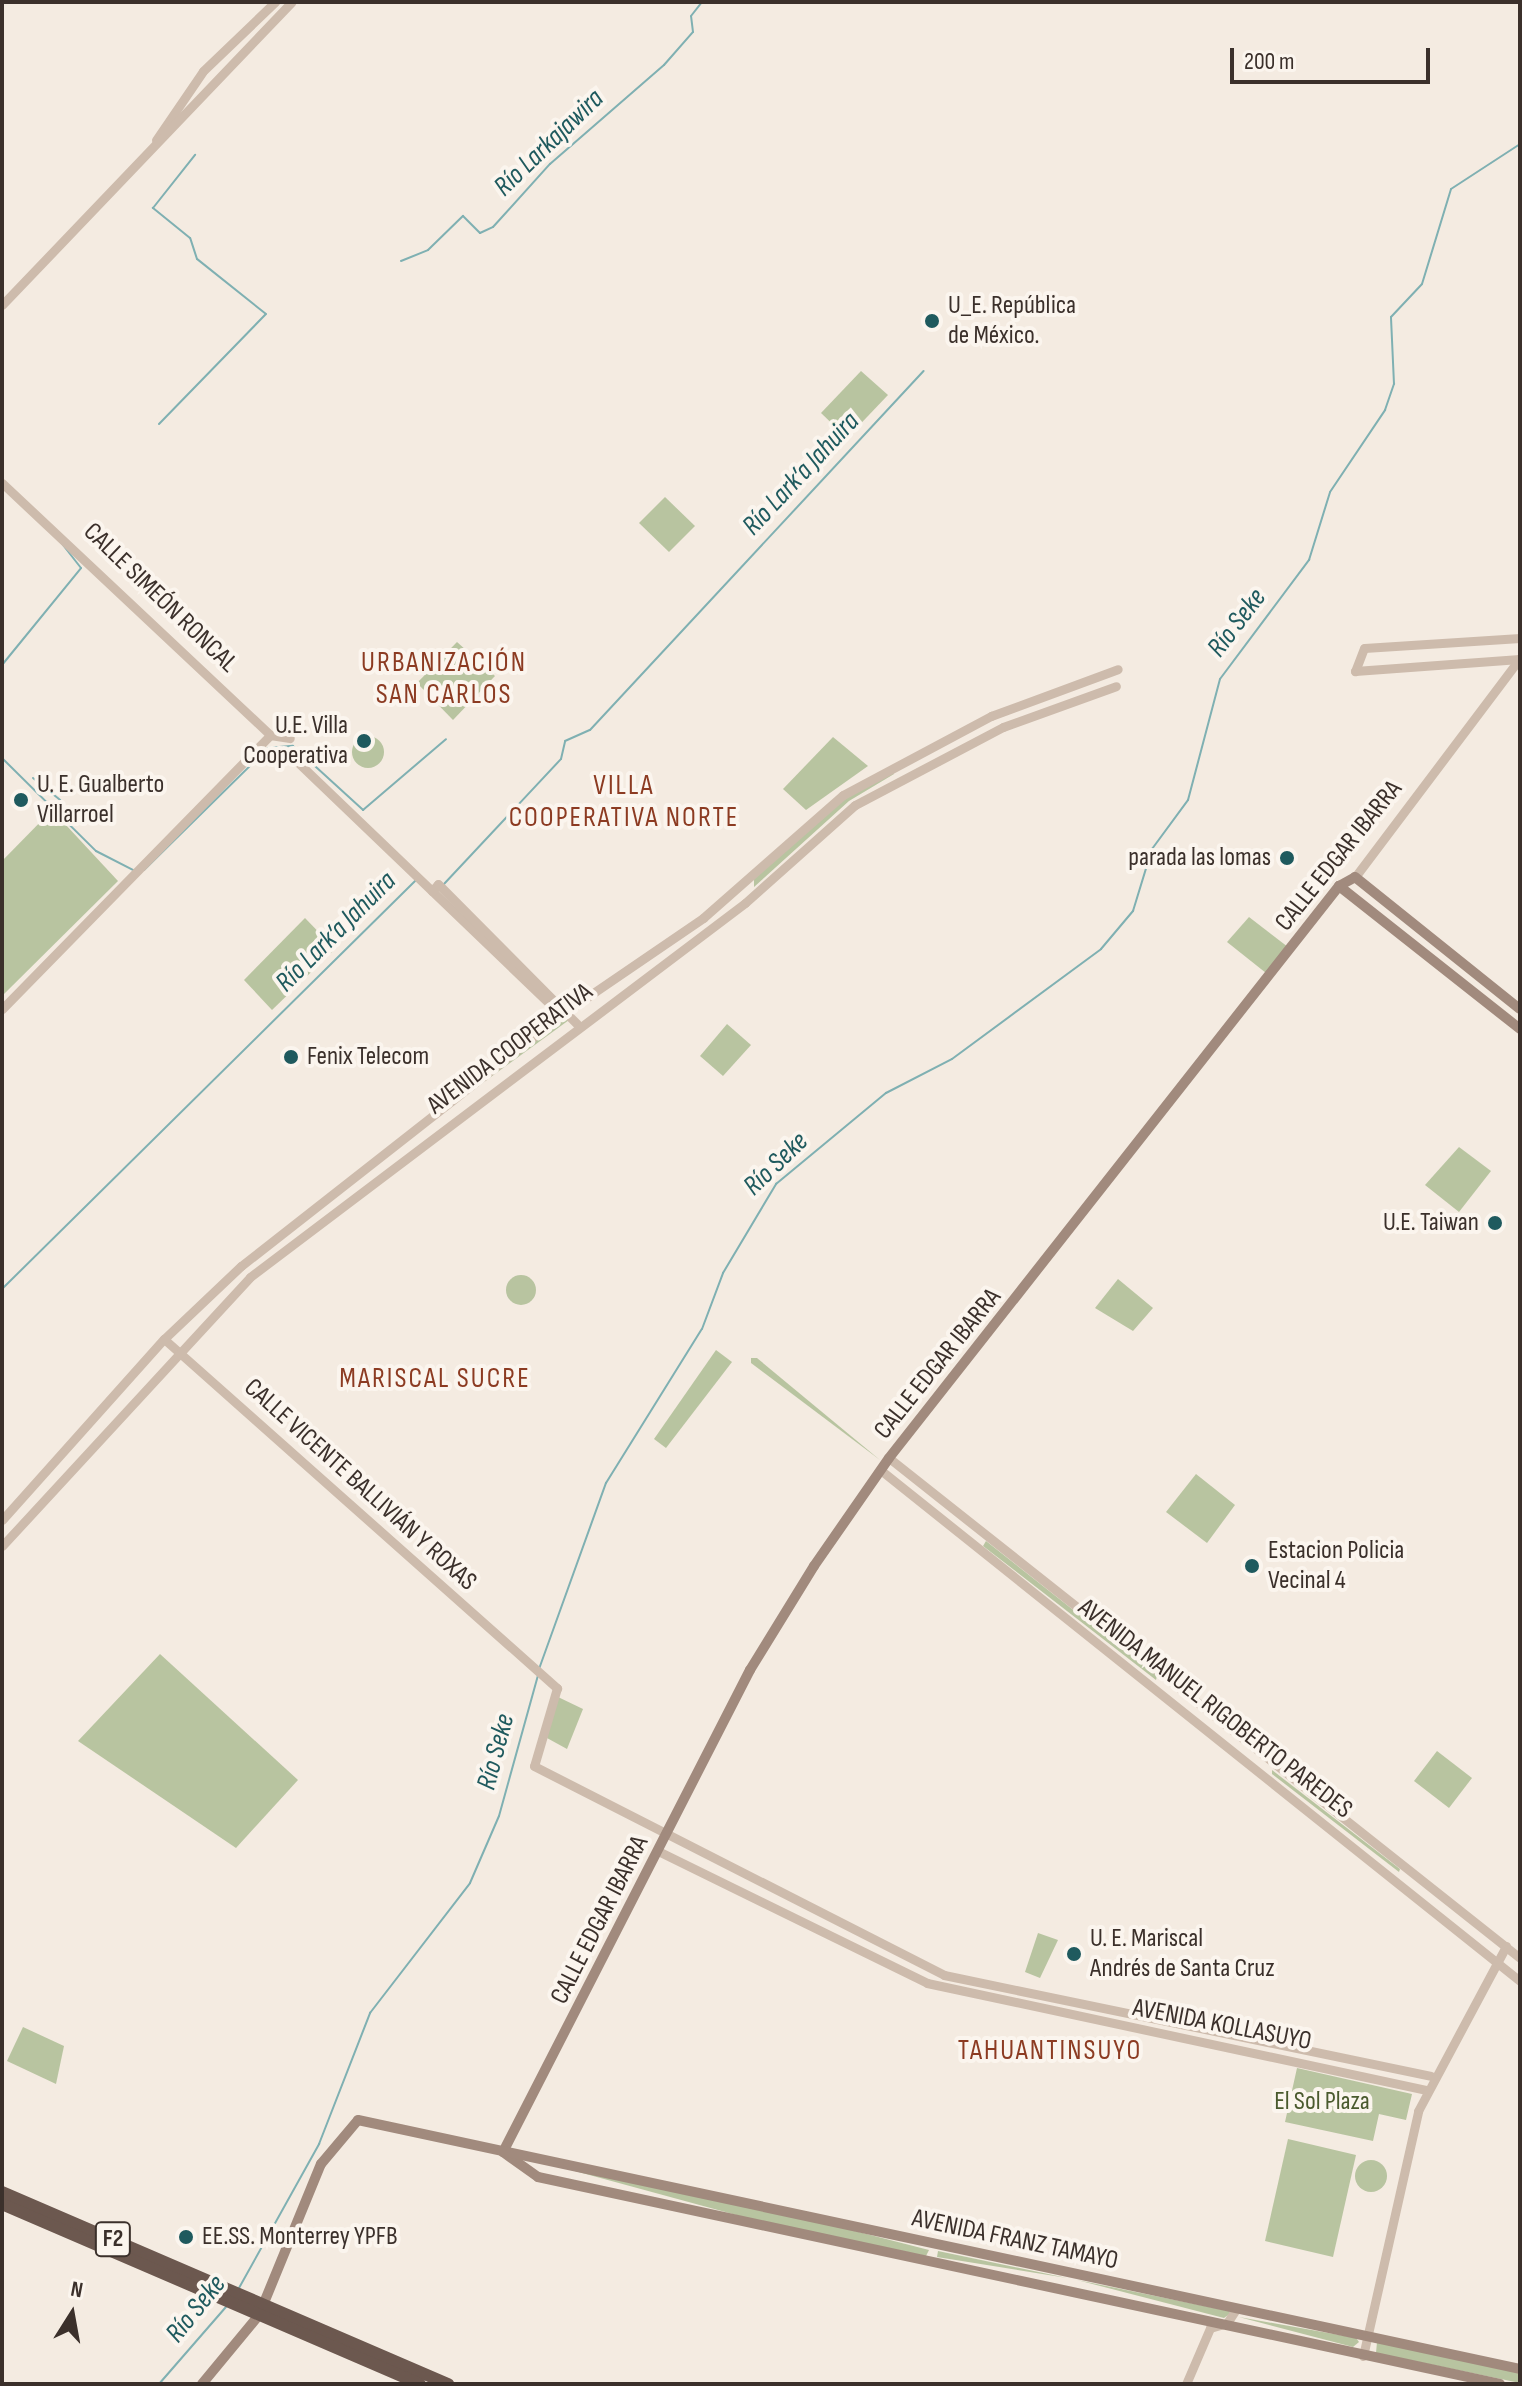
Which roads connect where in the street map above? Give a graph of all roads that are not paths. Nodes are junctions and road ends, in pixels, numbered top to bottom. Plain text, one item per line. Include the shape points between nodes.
1 (275, 2) edge
2 (292, 2) edge
3 (155, 143) junction
4 (2, 305) edge
5 (2, 483) edge
6 (1520, 638) edge
7 (1520, 659) edge
8 (1118, 669) dead end
9 (1116, 686) dead end
10 (270, 735) junction
11 (290, 738) dead end
12 (286, 751) dead end
13 (1355, 877) junction
14 (1339, 886) junction
15 (2, 1009) edge
16 (1520, 1009) edge
17 (563, 1014) junction
18 (577, 1024) junction
19 (1520, 1029) edge
20 (164, 1339) junction
21 (176, 1350) junction
22 (889, 1458) junction
23 (883, 1472) junction
24 (2, 1520) edge
25 (2, 1546) edge
26 (544, 1679) joint
27 (1169, 1679) junction
28 (1160, 1691) junction
29 (667, 1836) junction
30 (658, 1851) junction
31 (1506, 1946) junction
32 (1520, 1958) edge
33 (1501, 1967) junction
34 (1520, 1981) edge
35 (1431, 2076) junction
36 (1426, 2090) junction
37 (503, 2152) junction
38 (2, 2192) edge
39 (2, 2204) edge
40 (222, 2293) junction
41 (262, 2309) junction
42 (1236, 2309) junction
43 (1219, 2324) junction
44 (1368, 2336) junction
45 (1363, 2356) junction
46 (1520, 2369) edge
47 (202, 2384) edge
48 (420, 2384) edge
49 (448, 2384) edge
50 (1186, 2384) edge
51 (1500, 2384) edge

1 - 3 street via 203,71 161,123
2 - 3 street
3 - 4 street
5 - 10 street, CALLE SIMEÓN RONCAL
6 - 7 street via 1364,648 1355,671
7 - 13 street, CALLE EDGAR IBARRA
8 - 17 street, AVENIDA COOPERATIVA via 991,716 843,795 703,918
9 - 18 street, AVENIDA COOPERATIVA via 1003,727 855,805 745,903
10 - 11 street
10 - 15 street
12 - 17 street
13 - 14 main road, CALLE EDGAR IBARRA
13 - 16 main road
14 - 19 main road
14 - 22 main road, CALLE EDGAR IBARRA
17 - 18 street
17 - 20 street, AVENIDA COOPERATIVA via 279,1234
18 - 21 street, AVENIDA COOPERATIVA via 250,1277
20 - 21 street, CALLE VICENTE BALLIVIÁN Y ROXAS
20 - 24 street, AVENIDA COOPERATIVA
21 - 25 street, AVENIDA COOPERATIVA
21 - 26 street, CALLE VICENTE BALLIVIÁN Y ROXAS
22 - 23 main road, CALLE EDGAR IBARRA
22 - 27 street, AVENIDA MANUEL RIGOBERTO PAREDES
23 - 28 street, AVENIDA MANUEL RIGOBERTO PAREDES
23 - 29 main road, CALLE EDGAR IBARRA via 782,1616
26 - 29 street, AVENIDA KOLLASUYO via 557,1688 534,1766
27 - 28 street
27 - 31 street, AVENIDA MANUEL RIGOBERTO PAREDES
28 - 33 street, AVENIDA MANUEL RIGOBERTO PAREDES
29 - 30 main road, CALLE EDGAR IBARRA
29 - 35 street, AVENIDA KOLLASUYO via 944,1975
30 - 36 street, AVENIDA KOLLASUYO via 927,1983
30 - 37 main road, CALLE EDGAR IBARRA
31 - 32 street, AVENIDA MANUEL RIGOBERTO PAREDES
31 - 33 street
33 - 34 street, AVENIDA MANUEL RIGOBERTO PAREDES
33 - 35 street
35 - 36 street
36 - 44 street
37 - 41 main road, AVENIDA FRANZ TAMAYO via 358,2120 321,2164
37 - 42 main road, AVENIDA FRANZ TAMAYO
37 - 43 main road, AVENIDA FRANZ TAMAYO via 538,2177
38 - 40 highway, F2
39 - 40 highway, F2
40 - 41 highway, F2
41 - 47 main road
41 - 48 highway, F2
41 - 49 highway, F2
42 - 43 street
42 - 44 main road, AVENIDA FRANZ TAMAYO
43 - 45 main road, AVENIDA FRANZ TAMAYO
43 - 50 street via 1208,2333
44 - 45 street
44 - 46 main road, AVENIDA FRANZ TAMAYO
45 - 51 main road, AVENIDA FRANZ TAMAYO

